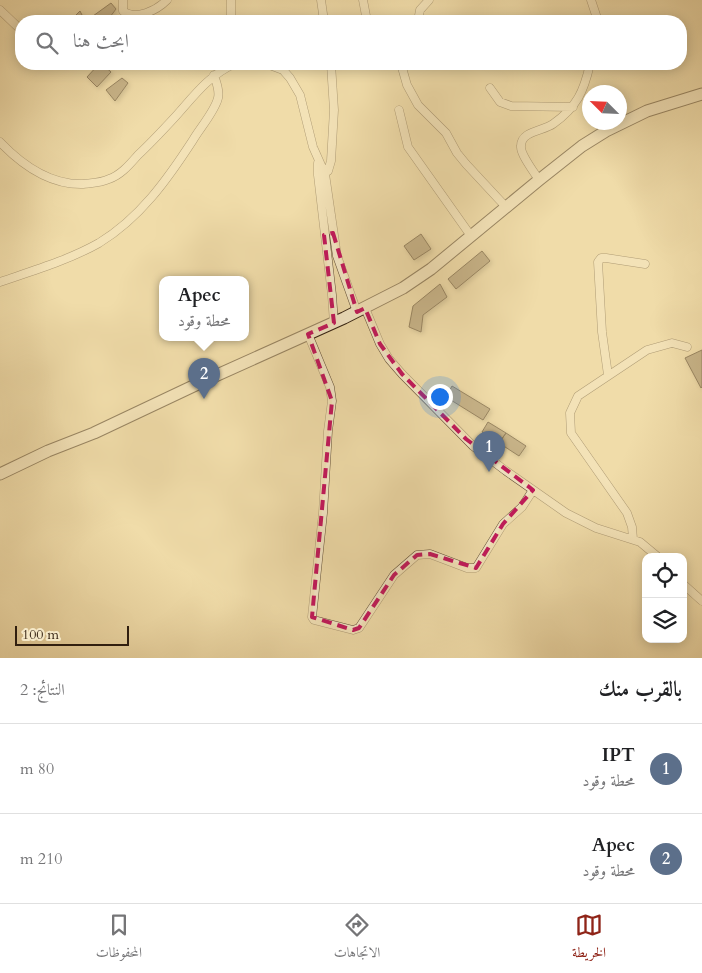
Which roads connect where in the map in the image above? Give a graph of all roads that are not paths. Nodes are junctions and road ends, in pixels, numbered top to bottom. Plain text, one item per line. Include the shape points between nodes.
1 (123, 0) edge
2 (167, 0) edge
3 (231, 0) edge
4 (321, 0) edge
5 (363, 0) edge
6 (429, 0) edge
7 (591, 0) edge
8 (0, 10) edge
9 (231, 15) edge
10 (323, 15) edge
11 (366, 15) edge
12 (419, 15) edge
13 (596, 15) edge
14 (15, 24) edge
15 (223, 70) edge
16 (283, 70) edge
17 (331, 70) edge
18 (403, 70) edge
19 (588, 70) edge
20 (214, 75) junction
21 (490, 88) dead end
22 (702, 94) edge
23 (573, 107) junction
24 (399, 110) dead end
25 (0, 142) edge
26 (322, 175) junction
27 (538, 180) junction
28 (506, 207) junction
29 (333, 233) junction
30 (324, 234) junction
31 (471, 236) junction
32 (645, 264) dead end
33 (0, 282) edge
34 (361, 310) junction
35 (334, 323) junction
36 (308, 334) junction
37 (687, 346) dead end
38 (608, 376) junction
39 (0, 474) edge
40 (533, 490) junction
41 (633, 539) junction
42 (653, 553) edge
43 (687, 588) edge
44 (702, 601) edge

1 - 2 street via 123,11 131,14 154,11
3 - 9 street
4 - 10 street
5 - 11 street
6 - 12 street
7 - 13 street
8 - 14 street
15 - 20 street
16 - 26 street via 297,88 306,112 312,147
17 - 26 street via 334,110 331,161
18 - 28 street via 418,105 446,133 462,158
19 - 23 street via 583,90
20 - 25 street via 124,170 108,180 78,184 53,180 14,156
20 - 33 street via 218,92 215,105 177,165 137,213 97,244
21 - 23 street via 500,102 511,106
22 - 27 main road via 627,120 582,146
23 - 27 street via 545,129 526,135 522,141 522,152
24 - 31 street via 408,146
26 - 29 street
26 - 30 street
27 - 28 main road
28 - 31 main road
29 - 30 street
29 - 34 street via 337,256
30 - 35 street
31 - 34 main road via 403,288
32 - 38 street via 606,258 598,262
34 - 35 main road
34 - 40 street via 389,359 402,374 466,440
35 - 36 main road
36 - 39 main road
36 - 40 street via 330,387 332,401 314,620 353,630 359,628 394,575 417,555 430,554 467,568 476,568 503,524 522,507
37 - 38 street via 672,343 647,350
38 - 41 street via 578,396 570,413 571,433 627,513
40 - 41 street via 584,522
41 - 42 street
43 - 44 street

